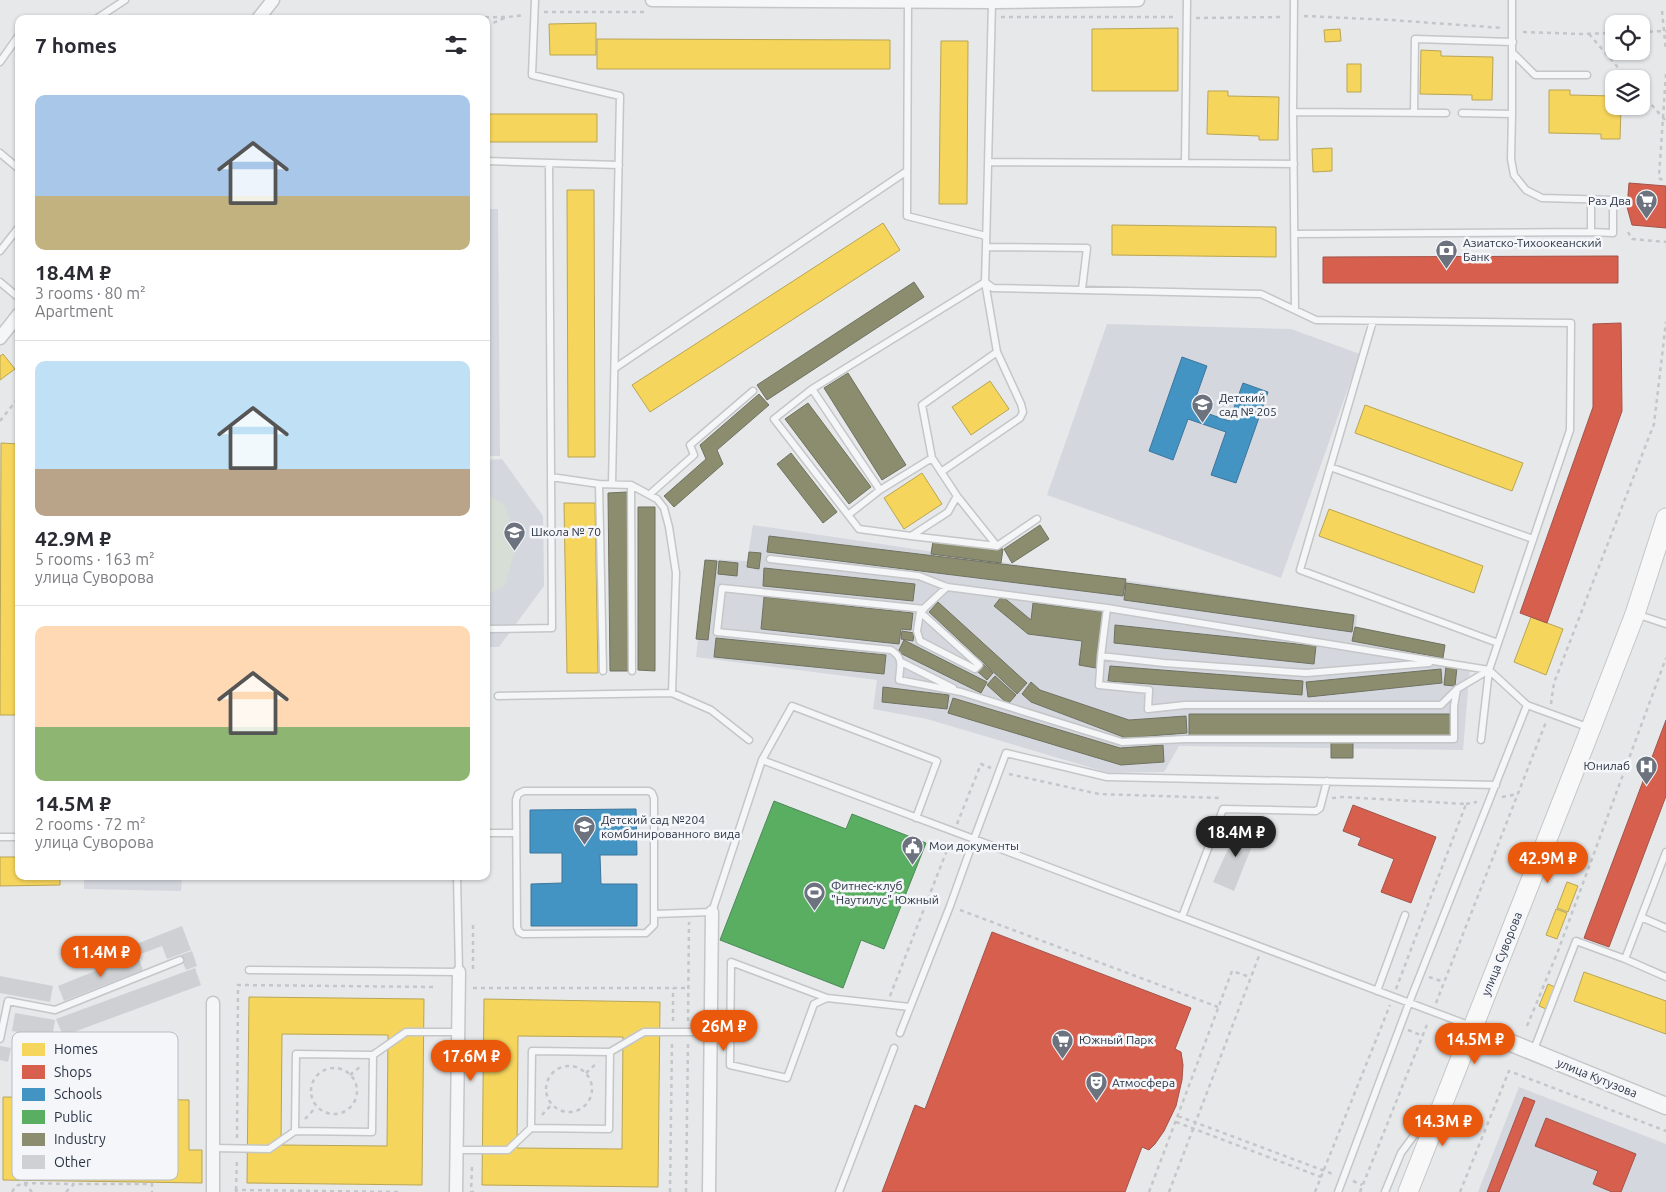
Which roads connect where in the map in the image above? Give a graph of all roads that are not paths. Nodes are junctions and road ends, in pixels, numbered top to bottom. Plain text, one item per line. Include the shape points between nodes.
1 (125, 0) edge
2 (272, 0) edge
3 (535, 0) edge
4 (652, 0) edge
5 (1138, 0) edge
6 (1187, 0) edge
7 (1294, 0) edge
8 (1512, 0) edge
9 (779, 1) edge
10 (876, 1) edge
11 (908, 2) junction
12 (992, 2) junction
13 (102, 15) edge
14 (261, 15) edge
15 (15, 41) edge
16 (1513, 42) junction
17 (1513, 53) junction
18 (0, 62) edge
19 (1587, 75) dead end
20 (1293, 112) junction
21 (1414, 113) junction
22 (1446, 113) dead end
23 (1462, 113) dead end
24 (1512, 114) junction
25 (0, 153) edge
26 (490, 161) edge
27 (989, 162) junction
28 (550, 163) junction
29 (1184, 163) junction
30 (1294, 164) junction
31 (15, 165) edge
32 (619, 165) junction
33 (907, 171) junction
34 (1591, 200) junction
35 (15, 232) edge
36 (1590, 232) junction
37 (1295, 234) junction
38 (986, 236) junction
39 (986, 247) junction
40 (0, 251) edge
41 (0, 282) edge
42 (985, 282) junction
43 (1082, 289) junction
44 (15, 295) edge
45 (1295, 310) junction
46 (15, 319) edge
47 (1374, 321) junction
48 (0, 338) edge
49 (997, 352) junction
50 (615, 368) junction
51 (812, 389) junction
52 (752, 391) dead end
53 (932, 458) junction
54 (1330, 467) junction
55 (941, 472) junction
56 (551, 477) junction
57 (599, 484) junction
58 (612, 484) junction
59 (631, 485) junction
60 (880, 490) junction
61 (650, 494) junction
62 (957, 496) junction
63 (848, 515) junction
64 (1666, 518) edge
65 (1037, 519) dead end
66 (911, 536) junction
67 (1533, 540) junction
68 (997, 546) junction
69 (770, 559) dead end
70 (947, 587) junction
71 (1107, 608) junction
72 (922, 610) junction
73 (1635, 614) junction
74 (1666, 624) edge
75 (490, 629) edge
76 (1498, 643) junction
77 (1101, 656) junction
78 (901, 662) junction
79 (1440, 662) junction
80 (1489, 670) junction
81 (603, 671) dead end
82 (632, 671) dead end
83 (1457, 689) junction
84 (961, 692) junction
85 (672, 693) junction
86 (498, 696) dead end
87 (1528, 705) junction
88 (1591, 728) junction
89 (749, 740) dead end
90 (1481, 740) dead end
91 (762, 760) junction
92 (1327, 781) junction
93 (1496, 784) junction
94 (916, 818) junction
95 (490, 833) edge
96 (516, 833) junction
97 (0, 837) edge
98 (15, 837) edge
99 (974, 839) junction
100 (1666, 852) edge
101 (457, 880) edge
102 (712, 912) junction
103 (654, 914) junction
104 (1405, 915) dead end
105 (1182, 917) junction
106 (1641, 918) junction
107 (1666, 928) edge
108 (180, 960) dead end
109 (1625, 960) junction
110 (249, 970) dead end
111 (458, 972) junction
112 (1666, 977) edge
113 (1377, 991) junction
114 (827, 998) junction
115 (213, 1003) dead end
116 (1409, 1003) junction
117 (910, 1007) junction
118 (1472, 1027) junction
119 (458, 1032) junction
120 (710, 1032) junction
121 (900, 1032) dead end
122 (0, 1039) edge
123 (894, 1048) dead end
124 (610, 1052) junction
125 (1533, 1052) junction
126 (373, 1055) junction
127 (1447, 1090) junction
128 (1666, 1106) edge
129 (531, 1128) junction
130 (295, 1131) junction
131 (213, 1148) junction
132 (457, 1150) junction
133 (213, 1192) edge
134 (456, 1192) edge
135 (709, 1192) edge
136 (839, 1192) edge
137 (1338, 1192) edge
138 (1385, 1192) edge
139 (1408, 1192) edge

1 - 13 lane
2 - 14 street
3 - 32 lane via 532,75 620,96
4 - 9 street
5 - 12 street
6 - 29 lane
7 - 20 lane
8 - 16 lane
9 - 10 street
10 - 11 street
11 - 12 street
11 - 33 lane
12 - 27 lane
15 - 18 lane
16 - 17 lane
16 - 21 lane via 1415,39
17 - 19 lane via 1535,75
17 - 24 lane
20 - 21 lane
20 - 30 lane
21 - 22 lane
23 - 24 lane
24 - 34 lane via 1511,159 1514,175 1526,190 1542,198
25 - 31 lane
26 - 28 lane
27 - 29 lane
27 - 38 lane
28 - 32 lane
28 - 56 lane
29 - 30 lane
30 - 37 lane
32 - 50 lane
33 - 38 lane via 907,216
33 - 50 lane
34 - 36 lane
34 - 36 lane via 1614,200 1613,232
35 - 40 lane
36 - 37 lane
37 - 45 lane
38 - 39 lane
39 - 42 lane
39 - 43 lane via 1087,248
41 - 44 lane
42 - 43 lane via 993,288
42 - 49 lane
42 - 51 lane
43 - 45 lane via 1261,294
45 - 47 lane via 1316,320
46 - 48 street
47 - 54 lane
47 - 67 lane via 1571,323 1570,430
49 - 53 lane via 922,404
49 - 55 lane via 1021,404 1020,418
50 - 58 lane
51 - 60 lane
51 - 63 lane via 774,419
52 - 61 lane via 690,445 694,455
53 - 55 lane
53 - 60 lane
54 - 67 lane
54 - 76 lane via 1300,570
55 - 62 lane
56 - 57 lane
56 - 75 lane via 552,628
57 - 58 lane
57 - 81 lane
58 - 59 lane
59 - 61 lane
59 - 82 lane
60 - 63 lane
61 - 85 lane via 664,508 676,574
62 - 66 lane via 948,512
62 - 68 lane
63 - 66 lane via 859,529
64 - 73 main road, улица Суворова
65 - 68 lane
66 - 68 lane
67 - 76 lane
69 - 70 lane via 919,576
70 - 71 lane
70 - 72 lane
71 - 77 lane
71 - 79 lane
72 - 72 lane via 917,630 920,641 975,669 979,665
72 - 78 lane via 722,588 717,632 891,650 898,654
73 - 74 lane
73 - 88 main road, улица Суворова
76 - 80 lane
77 - 79 lane via 1306,672
77 - 83 lane via 1099,685 1149,690 1148,709 1441,705
78 - 84 lane
78 - 84 lane via 899,680
79 - 80 lane
80 - 83 lane
80 - 87 lane
80 - 90 lane
83 - 84 lane via 1454,739 1122,742
85 - 86 lane
85 - 89 lane via 711,710
87 - 88 lane
87 - 93 lane
88 - 118 main road, улица Суворова
91 - 94 lane
91 - 94 lane via 792,706 938,761
91 - 102 lane
92 - 93 lane
92 - 99 lane via 1107,777 1006,753
92 - 105 lane via 1320,808 1313,812 1223,809
93 - 116 lane
94 - 99 lane
95 - 96 lane
96 - 103 lane via 518,932 646,933 654,925
96 - 103 lane via 516,800 524,791 649,791 654,798
97 - 98 lane
99 - 105 lane
99 - 117 lane
100 - 106 lane
101 - 111 lane
102 - 103 lane
102 - 120 street
104 - 113 lane
105 - 113 lane
106 - 107 lane
106 - 109 lane
108 - 122 lane via 55,1010 8,1001
109 - 112 lane
109 - 125 lane via 1576,941
110 - 111 lane
111 - 119 street
113 - 116 lane
114 - 114 lane via 814,1004 787,1078 730,1065 730,962
114 - 117 lane
115 - 131 street
116 - 118 lane
116 - 137 lane
117 - 121 lane
118 - 125 street, улица Кутузова
118 - 127 main road, улица Суворова
119 - 126 lane via 406,1032
119 - 132 street
120 - 124 lane via 644,1032
120 - 135 street
123 - 136 lane
124 - 129 lane via 609,1129
124 - 129 lane via 532,1051
125 - 128 street, улица Кутузова
126 - 130 lane via 372,1132
126 - 130 lane via 296,1054
127 - 138 lane via 1401,1153
127 - 139 main road, улица Суворова
129 - 132 lane via 508,1150
130 - 131 lane via 269,1149
131 - 133 street
132 - 134 street

